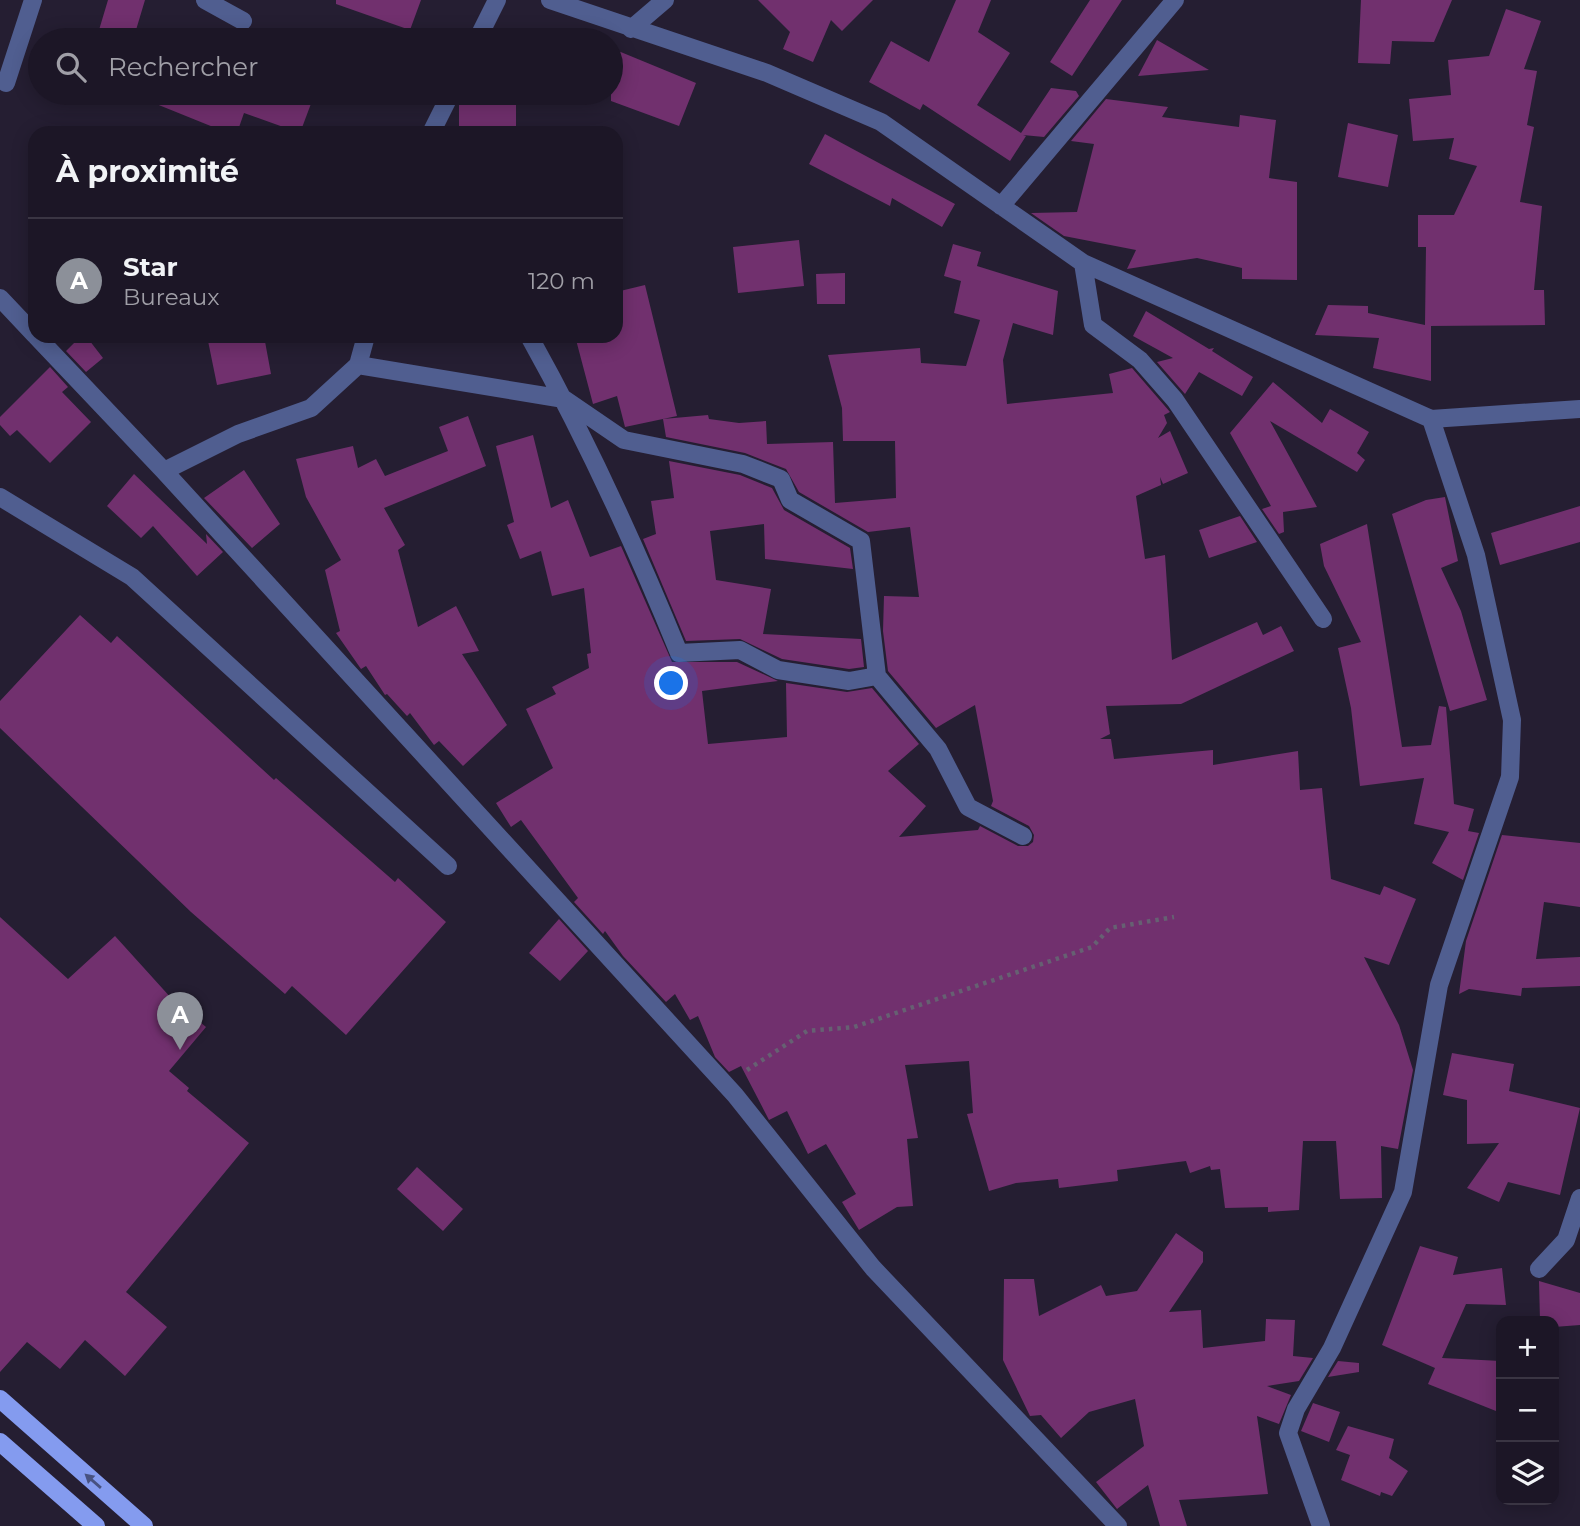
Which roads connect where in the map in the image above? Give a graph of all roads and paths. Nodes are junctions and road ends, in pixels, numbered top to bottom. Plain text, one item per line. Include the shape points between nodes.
1 (33, 0) edge
2 (205, 0) edge
3 (498, 0) edge
4 (550, 0) edge
5 (665, 0) edge
6 (1175, 0) edge
7 (243, 21) dead end
8 (483, 28) edge
9 (631, 29) junction
10 (6, 83) dead end
11 (445, 105) edge
12 (434, 126) edge
13 (1001, 206) junction
14 (1083, 263) junction
15 (0, 298) edge
16 (28, 328) edge
17 (42, 343) edge
18 (364, 343) edge
19 (533, 343) edge
20 (358, 365) junction
21 (564, 399) junction
22 (1580, 409) edge
23 (1431, 419) junction
24 (164, 471) junction
25 (0, 497) edge
26 (1324, 619) dead end
27 (877, 676) junction
28 (1023, 836) dead end
29 (448, 866) dead end
30 (1174, 917) dead end
31 (725, 1085) junction
32 (1580, 1198) edge
33 (1539, 1269) dead end
34 (0, 1399) edge
35 (0, 1442) edge
36 (96, 1526) edge
37 (144, 1526) edge
38 (1118, 1526) edge
39 (1321, 1526) edge

1 - 10 street
2 - 7 street
3 - 8 street
4 - 9 street
5 - 9 street
6 - 13 street
9 - 13 street via 767,73 881,122
11 - 12 street
13 - 14 street
14 - 23 street
14 - 26 street via 1093,325 1140,360 1175,400
15 - 16 street
17 - 24 street
18 - 20 street
19 - 21 street
20 - 21 street
20 - 24 street via 312,408 238,434
21 - 27 street via 624,440 743,464 781,479 789,499 861,541
21 - 27 street via 679,653 740,650 778,670 849,681
22 - 23 street
23 - 39 street via 1482,580 1512,720 1510,777 1439,985 1403,1192 1288,1433
24 - 31 street
25 - 29 street via 132,576
27 - 28 street via 938,749 968,807
30 - 31 path via 1110,928 1091,947 855,1027 807,1031
31 - 38 street via 873,1268
32 - 33 street via 1566,1240
37 -> 34 main road
35 - 36 main road

